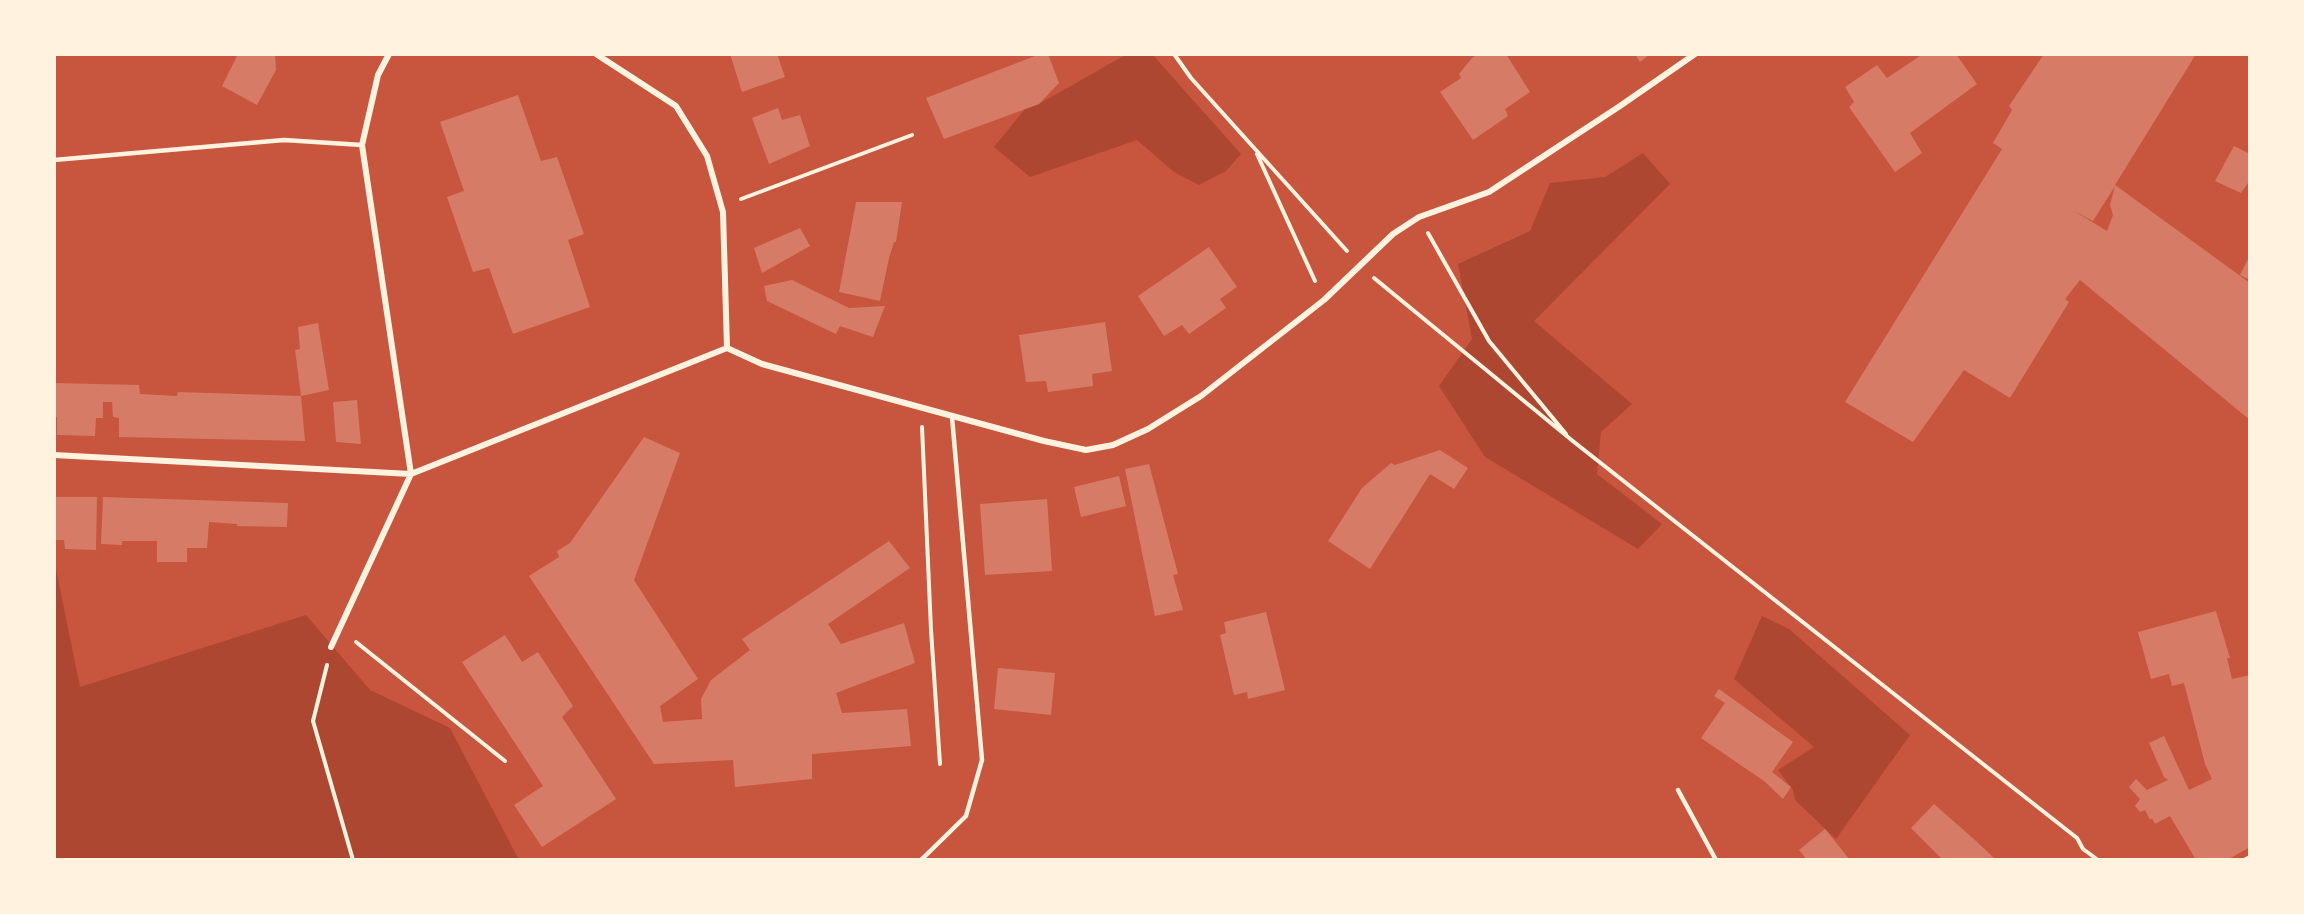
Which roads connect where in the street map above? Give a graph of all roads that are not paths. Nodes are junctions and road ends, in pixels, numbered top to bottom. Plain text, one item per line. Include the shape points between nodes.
1 (389, 54) edge
2 (596, 54) edge
3 (1695, 54) edge
4 (362, 145) junction
5 (54, 160) edge
6 (727, 348) junction
7 (952, 417) junction
8 (54, 455) edge
9 (411, 474) junction
10 (331, 647) road end
11 (1678, 790) dead end
12 (921, 860) edge
13 (1716, 860) edge

1 - 4 street via 378,75
2 - 6 street via 676,106 707,156 721,206
3 - 7 street via 1489,192 1419,217 1393,234 1324,300 1201,396 1148,429 1113,445 1086,450
4 - 5 lane via 284,140
4 - 9 street
6 - 7 street via 762,364
6 - 9 street
7 - 12 lane via 982,760 966,816
8 - 9 street
9 - 10 street
11 - 13 lane

